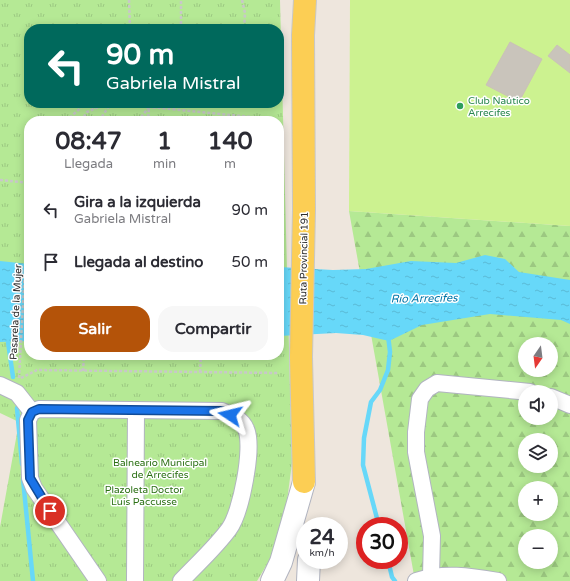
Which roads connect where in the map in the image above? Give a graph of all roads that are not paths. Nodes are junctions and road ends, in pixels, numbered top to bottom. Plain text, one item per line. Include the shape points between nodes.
1 (305, 0) edge
2 (310, 0) edge
3 (303, 35) junction
4 (0, 385) edge
5 (518, 391) edge
6 (558, 400) edge
7 (570, 405) edge
8 (136, 411) junction
9 (32, 412) junction
10 (304, 482) junction
11 (306, 517) edge
12 (309, 569) edge
13 (280, 575) edge
14 (459, 578) edge
15 (423, 579) edge
16 (98, 581) edge
17 (135, 581) edge
18 (181, 581) edge
19 (308, 581) edge
20 (498, 581) edge

1 - 3 main road, Ruta Provincial 191
2 - 3 main road, Ruta Provincial 191
3 - 10 main road, Ruta Provincial 191 via 304,210 301,357
4 - 9 street via 18,386
5 - 15 street via 437,383 427,389 420,399 416,452 432,536
6 - 7 street
8 - 9 street via 39,409
8 - 17 street
8 - 18 street via 222,411 237,418 246,428 250,444 237,514 230,529
9 - 16 street via 28,420 30,478 34,488
10 - 11 main road
10 - 13 main road
12 - 19 main road
14 - 15 street
14 - 20 street

